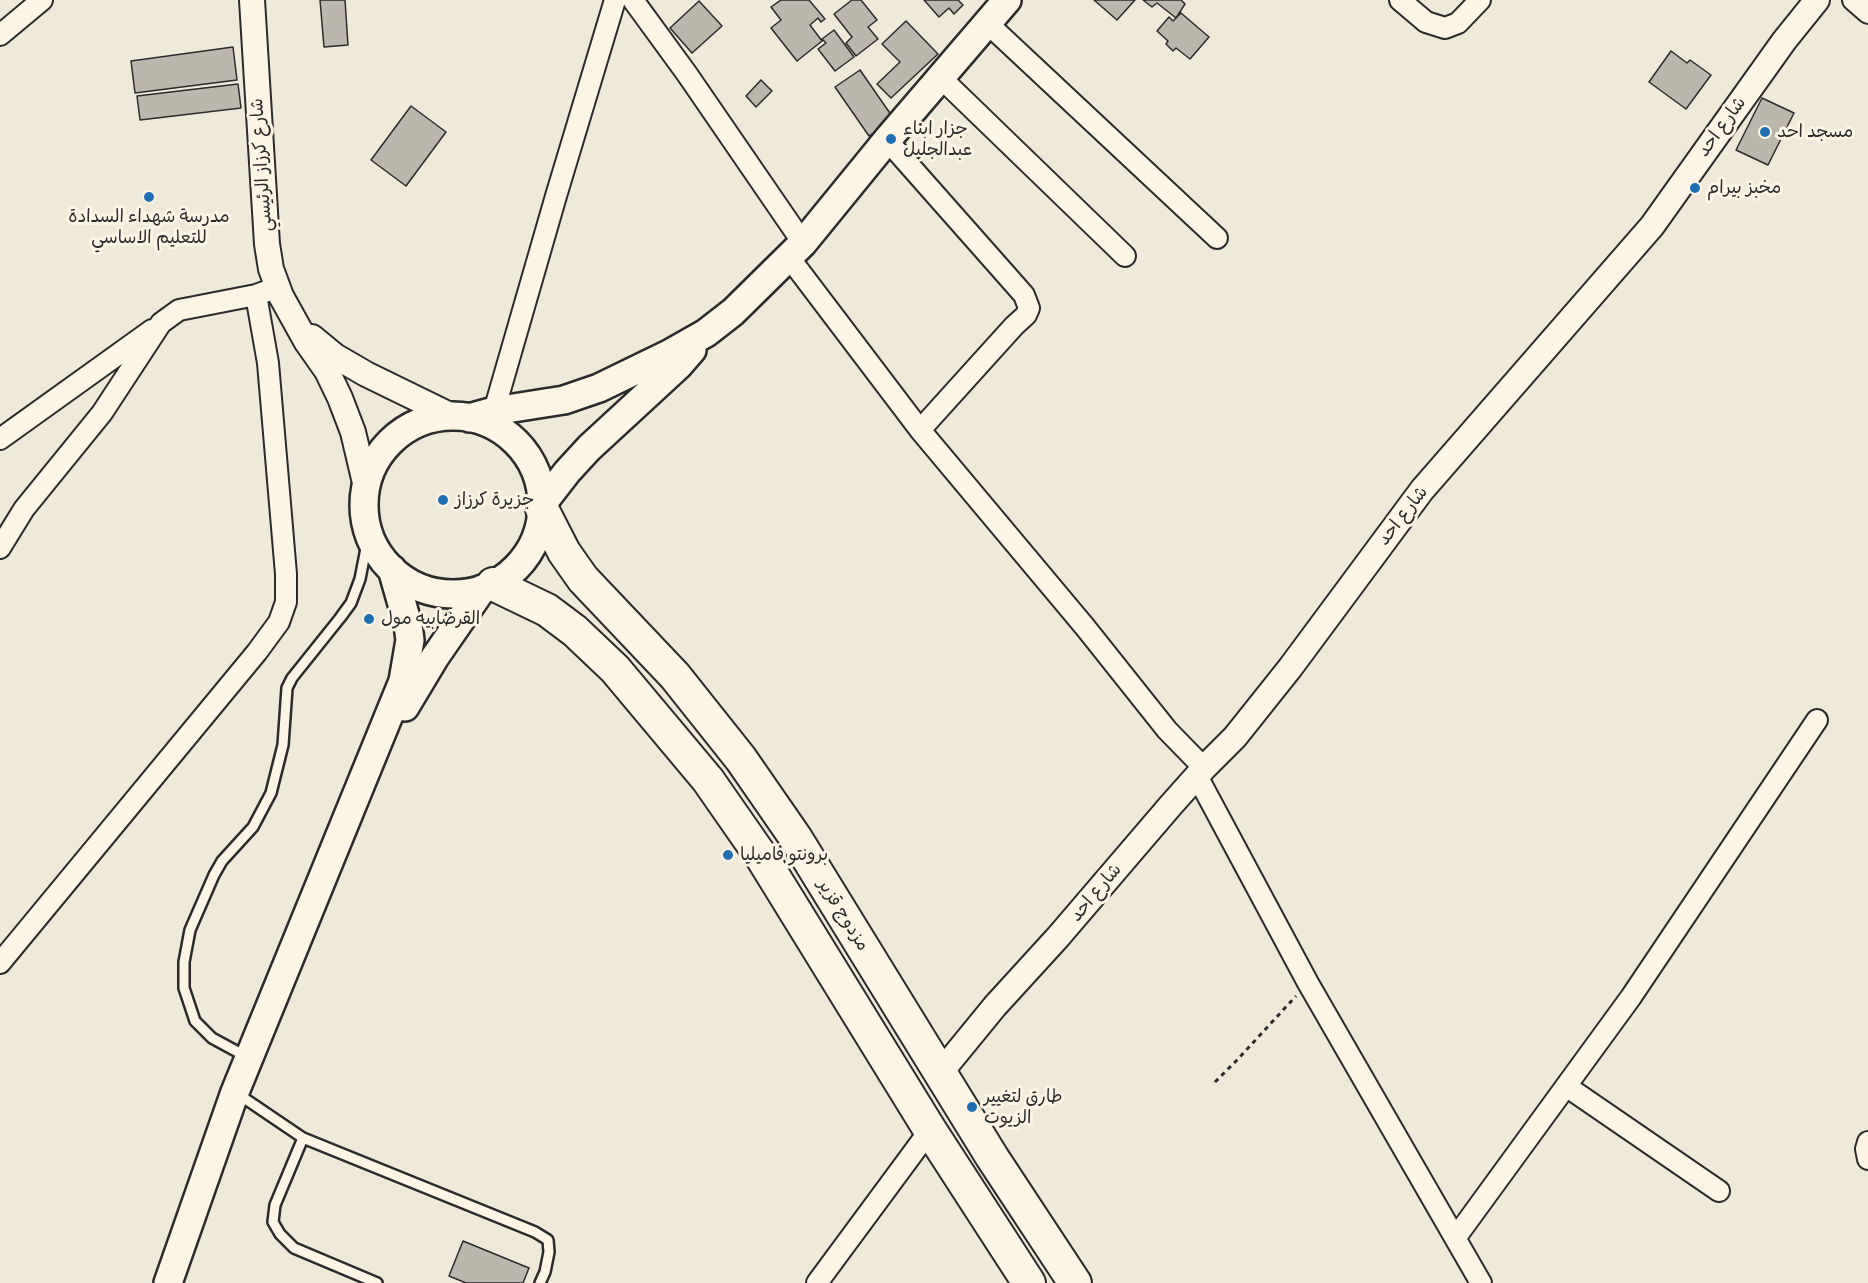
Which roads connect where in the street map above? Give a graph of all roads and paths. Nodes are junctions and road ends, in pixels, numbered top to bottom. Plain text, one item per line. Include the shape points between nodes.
1 (42, 0) edge
2 (252, 0) edge
3 (615, 0) edge
4 (633, 0) edge
5 (1007, 0) edge
6 (1400, 0) edge
7 (1480, 0) edge
8 (1817, 0) edge
9 (1853, 0) edge
10 (1868, 13) edge
11 (986, 22) junction
12 (0, 35) edge
13 (940, 77) junction
14 (887, 140) junction
15 (1217, 238) dead end
16 (795, 249) junction
17 (1125, 256) dead end
18 (267, 291) junction
19 (162, 323) junction
20 (297, 323) junction
21 (706, 333) junction
22 (473, 415) junction
23 (920, 430) junction
24 (0, 439) edge
25 (366, 487) junction
26 (542, 506) junction
27 (369, 533) junction
28 (0, 548) edge
29 (392, 569) junction
30 (488, 587) junction
31 (1817, 720) dead end
32 (370, 765) junction
33 (1201, 772) junction
34 (0, 963) edge
35 (1308, 983) junction
36 (249, 1058) junction
37 (941, 1072) junction
38 (1215, 1082) dead end
39 (1566, 1086) junction
40 (235, 1092) junction
41 (930, 1130) junction
42 (303, 1138) junction
43 (1868, 1142) edge
44 (992, 1156) junction
45 (1868, 1159) edge
46 (961, 1178) junction
47 (1719, 1191) dead end
48 (1456, 1237) junction
49 (168, 1283) edge
50 (378, 1283) edge
51 (540, 1283) edge
52 (817, 1283) edge
53 (1029, 1283) edge
54 (1075, 1283) edge
55 (1481, 1283) edge

1 - 12 street
2 - 18 street, شارع كرزاز الرئيسي via 271,269
3 - 22 street via 559,185
4 - 16 street via 687,74
5 - 11 main road
6 - 7 street via 1426,22 1445,28 1458,23
8 - 33 street, شارع احد via 1652,226 1422,490 1290,668 1235,737
9 - 10 street
11 - 13 main road
11 - 15 street
13 - 14 main road
13 - 17 street
14 - 16 main road
14 - 23 street via 1024,295 1029,308
16 - 21 main road via 733,312
16 - 23 street
18 - 19 street via 179,309
18 - 20 street, شارع كرزاز الرئيسي
18 - 34 street via 267,363 286,574 286,602 279,622
19 - 24 street
19 - 28 street via 102,413 24,509
20 - 22 street, شارع كرزاز الرئيسي via 335,356 366,374
20 - 25 street, شارع كرزاز الرئيسي via 340,398
21 - 22 main road via 590,391 564,400
21 - 26 main road via 679,365 589,448
22 - 25 main road via 437,418 405,431 380,455
22 - 26 main road via 506,434 521,448 540,483
23 - 33 street
25 - 27 main road via 364,505
26 - 30 main road via 540,527 523,561
26 - 37 main road, مزدوج قزير via 564,552 583,579 675,676 741,759 795,837
27 - 29 main road via 380,556
27 - 36 lane via 351,603 287,688 283,745 271,793 253,827 222,861 190,930 183,988 195,1021 212,1038
29 - 30 main road via 415,585 441,593
29 - 32 main road via 408,625 409,653 403,681
30 - 32 main road via 435,657
30 - 41 main road via 522,596 575,631 622,677 708,780 763,859
31 - 39 street via 1631,997
32 - 36 main road
33 - 35 street
33 - 37 street, شارع احد
35 - 38 path
35 - 48 street
36 - 40 main road
37 - 44 main road, مزدوج قزير
39 - 47 street
39 - 48 street
40 - 42 lane
40 - 49 main road
41 - 46 main road
41 - 52 street
42 - 50 lane via 275,1205 273,1222 294,1248
42 - 51 lane via 535,1232 548,1240 549,1252
43 - 45 street
44 - 46 main road
44 - 54 main road, مزدوج قزير
46 - 53 main road
48 - 55 street

